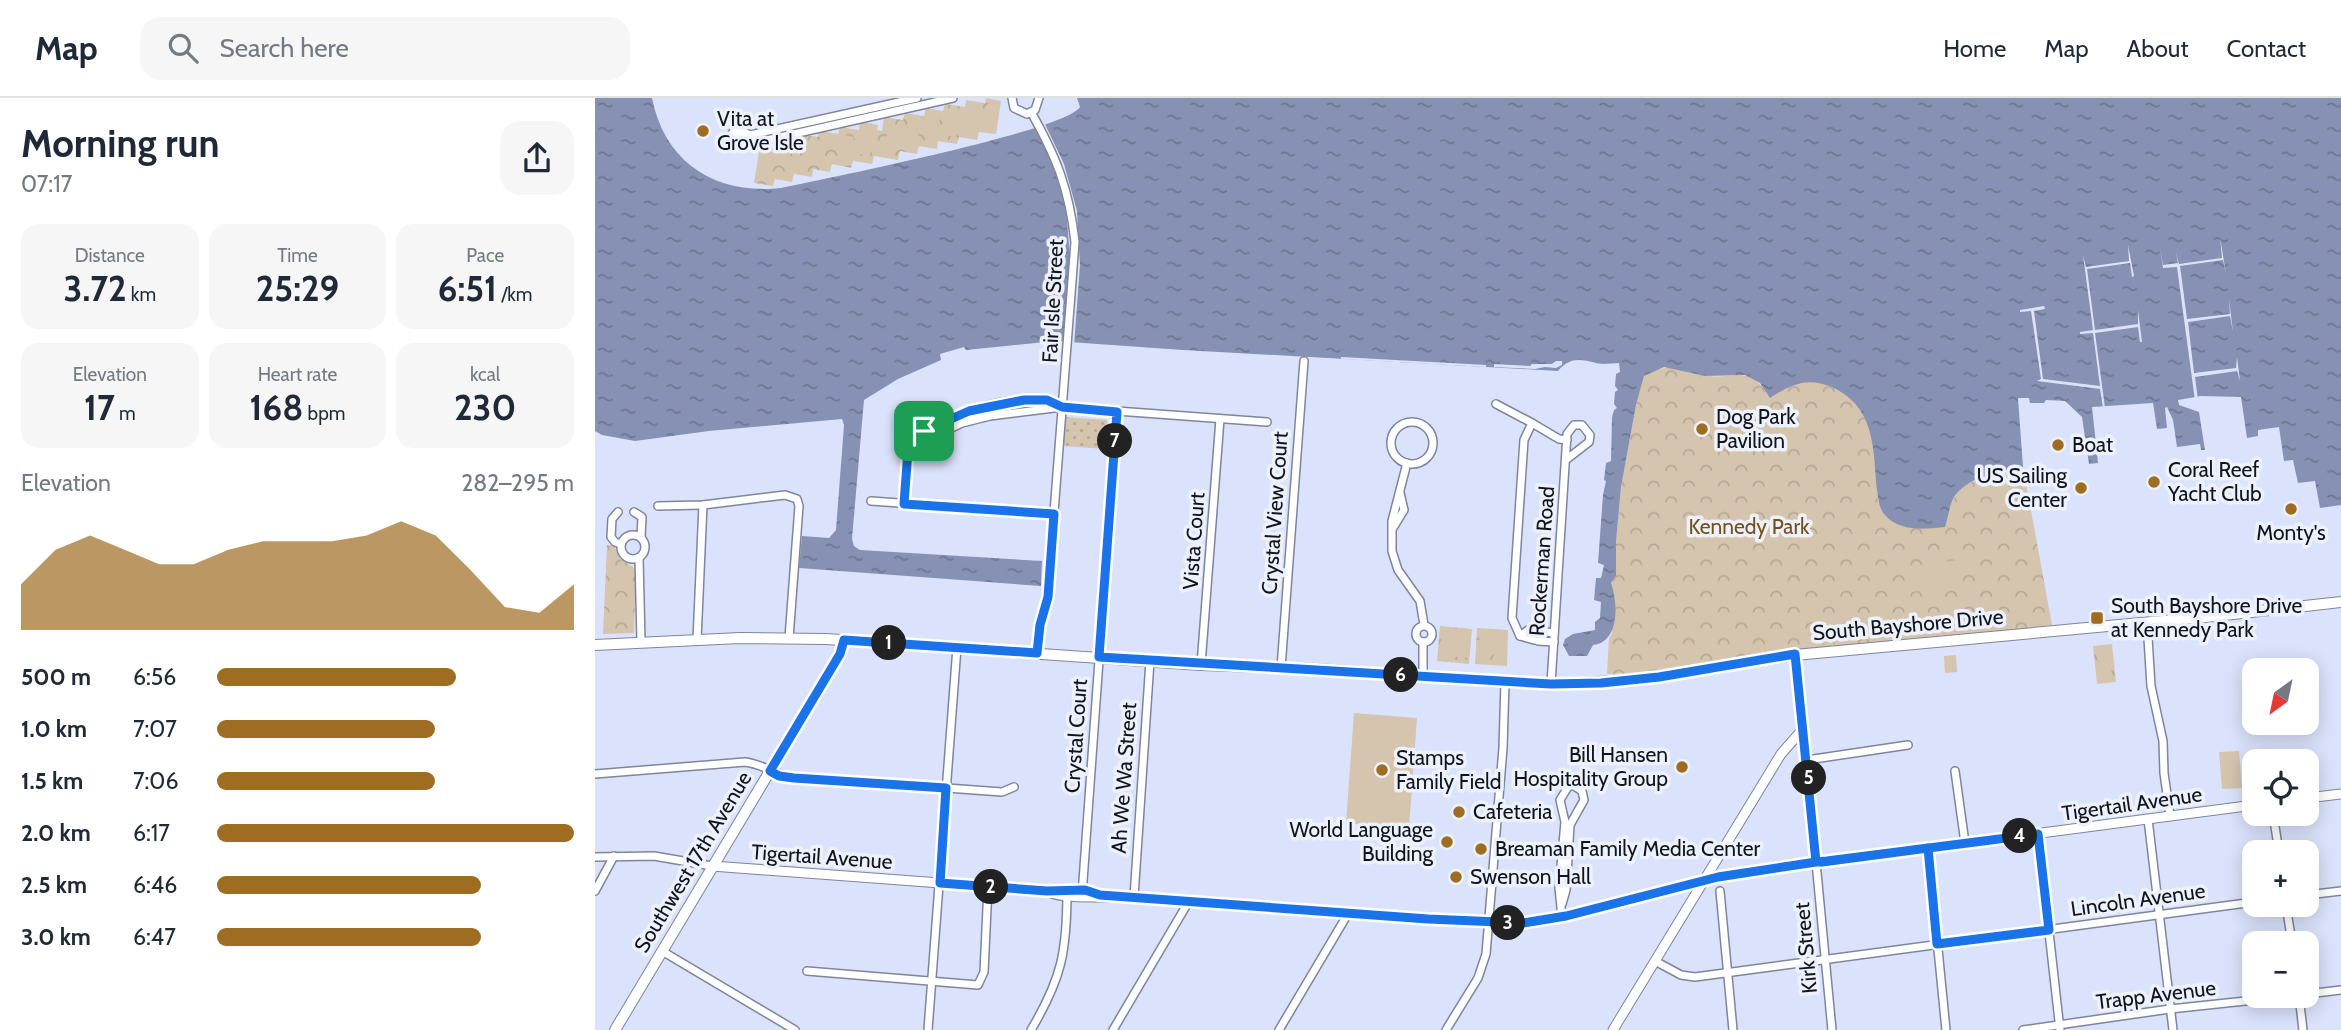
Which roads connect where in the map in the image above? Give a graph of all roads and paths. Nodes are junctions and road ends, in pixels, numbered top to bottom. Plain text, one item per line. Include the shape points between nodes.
1 (917, 98) edge
2 (953, 98) edge
3 (1011, 98) edge
4 (1039, 98) edge
5 (1031, 112) junction
6 (1304, 361) dead end
7 (1496, 404) dead end
8 (1062, 407) junction
9 (1117, 412) junction
10 (1220, 419) junction
11 (1267, 422) dead end
12 (1532, 423) junction
13 (1567, 440) junction
14 (1567, 459) junction
15 (1407, 463) junction
16 (871, 501) dead end
17 (904, 504) junction
18 (703, 505) junction
19 (658, 506) dead end
20 (618, 512) dead end
21 (634, 512) dead end
22 (1054, 514) junction
23 (641, 537) junction
24 (621, 544) junction
25 (639, 558) junction
26 (2341, 602) edge
27 (2147, 622) junction
28 (1554, 633) junction
29 (1520, 636) junction
30 (789, 638) junction
31 (697, 640) junction
32 (844, 640) junction
33 (641, 642) junction
34 (1554, 642) junction
35 (595, 645) edge
36 (957, 647) junction
37 (1037, 653) junction
38 (1795, 654) junction
39 (1099, 657) junction
40 (1150, 661) junction
41 (1202, 665) junction
42 (1281, 668) junction
43 (1423, 676) junction
44 (1506, 682) junction
45 (1551, 684) junction
46 (1803, 729) junction
47 (1908, 745) dead end
48 (1807, 760) junction
49 (770, 771) junction
50 (1955, 771) dead end
51 (595, 774) edge
52 (1014, 787) dead end
53 (946, 788) junction
54 (2341, 794) edge
55 (2319, 797) edge
56 (2242, 807) edge
57 (2170, 816) junction
58 (2148, 819) junction
59 (2038, 834) junction
60 (1965, 843) junction
61 (1928, 848) junction
62 (614, 856) junction
63 (595, 857) edge
64 (1717, 859) junction
65 (1816, 862) junction
66 (712, 866) junction
67 (1728, 875) junction
68 (1704, 880) junction
69 (940, 883) junction
70 (988, 887) junction
71 (1677, 888) junction
72 (595, 891) edge
73 (1720, 891) dead end
74 (2341, 891) edge
75 (1083, 893) junction
76 (1067, 894) junction
77 (2319, 894) edge
78 (1134, 897) junction
79 (1189, 901) junction
80 (1562, 904) junction
81 (2242, 904) edge
82 (1689, 905) junction
83 (1349, 912) junction
84 (2159, 915) junction
85 (1562, 917) junction
86 (1489, 922) junction
87 (2049, 930) junction
88 (1937, 944) junction
89 (662, 951) junction
90 (1825, 958) junction
91 (1655, 961) junction
92 (807, 971) dead end
93 (1727, 971) junction
94 (933, 981) junction
95 (2341, 990) edge
96 (2319, 993) edge
97 (2242, 1002) edge
98 (2298, 1008) edge
99 (2170, 1009) junction
100 (2059, 1028) edge
101 (615, 1030) edge
102 (795, 1030) edge
103 (928, 1030) edge
104 (1031, 1030) edge
105 (1114, 1030) edge
106 (1279, 1030) edge
107 (1446, 1030) edge
108 (1613, 1030) edge
109 (1733, 1030) edge
110 (1832, 1030) edge
111 (1946, 1030) edge
112 (2023, 1030) edge
113 (2173, 1030) edge
114 (2303, 1030) edge

1 - 2 street via 750,135 735,128 732,134 749,141 767,140
3 - 5 street via 1018,111
4 - 5 street
5 - 8 street, Fair Isle Street via 1060,168 1072,216 1075,265
6 - 42 street, Crystal View Court
7 - 12 street
8 - 9 street
8 - 17 street via 1038,400 976,409 914,437 907,456
8 - 22 street, Fair Isle Street
9 - 10 street
9 - 39 street, Crystal Court
10 - 11 street
10 - 41 street, Vista Court
12 - 13 street
12 - 29 street via 1524,440 1513,588 1512,621
13 - 14 street, Rockerman Road
13 - 14 street via 1574,425 1582,425 1590,435 1587,445
14 - 28 street, Rockerman Road
15 - 15 street via 1424,460 1433,447 1431,432 1414,421 1399,426 1392,437 1394,453
15 - 43 street via 1393,528 1394,562 1420,601 1424,625 1431,629 1430,640 1423,642
16 - 17 street
17 - 22 street
18 - 19 street
18 - 30 street via 785,495 795,498 799,506
18 - 31 street
20 - 24 street via 612,519 611,537
21 - 23 street via 642,517
22 - 37 street, Fair Isle Street via 1048,597
23 - 24 street via 630,535
23 - 25 street via 645,550
24 - 25 street via 625,556
25 - 33 street
26 - 27 main road, South Bayshore Drive
27 - 38 main road, South Bayshore Drive
27 - 57 street
28 - 29 street via 1528,630
28 - 34 street, Rockerman Road
29 - 34 street
30 - 31 main road, South Bayshore Drive
30 - 32 main road, South Bayshore Drive
31 - 33 main road, South Bayshore Drive
32 - 36 main road, South Bayshore Drive
32 - 49 main road, Southwest 17th Avenue
33 - 35 main road, South Bayshore Drive
34 - 45 street, Rockerman Road
36 - 37 main road, South Bayshore Drive
36 - 53 street
37 - 39 main road, South Bayshore Drive
38 - 45 main road, South Bayshore Drive via 1646,678
38 - 46 street, Kirk Street
39 - 40 main road, South Bayshore Drive
39 - 75 street, Crystal Court
40 - 41 main road, South Bayshore Drive
40 - 78 street, Ah We Wa Street
41 - 42 main road, South Bayshore Drive
42 - 43 main road, South Bayshore Drive
43 - 44 main road, South Bayshore Drive
44 - 45 main road, South Bayshore Drive
44 - 86 street
46 - 48 street, Kirk Street
46 - 64 street via 1784,749
47 - 48 street
48 - 65 street, Kirk Street
49 - 51 street via 745,762
49 - 53 street via 794,778
49 - 66 main road, Southwest 17th Avenue
50 - 60 street
52 - 53 street via 1002,792
53 - 69 street
54 - 55 street
56 - 57 street, Tigertail Avenue
57 - 58 street, Tigertail Avenue
58 - 59 street, Tigertail Avenue
58 - 84 street
59 - 60 street, Tigertail Avenue
59 - 87 street
60 - 61 street, Tigertail Avenue
61 - 65 street, Tigertail Avenue
61 - 88 street
62 - 63 street, Tigertail Avenue
62 - 66 street, Tigertail Avenue via 654,856
62 - 72 street
64 - 67 street
64 - 68 street
65 - 67 street, Tigertail Avenue
65 - 90 street, Kirk Street
66 - 69 street, Tigertail Avenue
66 - 89 main road, Southwest 17th Avenue
67 - 68 street, Tigertail Avenue
68 - 71 street, Tigertail Avenue
68 - 82 street
69 - 70 street, Tigertail Avenue
69 - 94 street
70 - 76 street, Tigertail Avenue
70 - 94 street via 982,981 974,986
71 - 82 street
71 - 85 street, Tigertail Avenue
73 - 93 street
74 - 77 street
75 - 76 street, Tigertail Avenue
75 - 78 street, Tigertail Avenue
76 - 104 street via 1060,972
78 - 79 street, Tigertail Avenue
79 - 83 street, Tigertail Avenue
79 - 105 street
80 - 80 street via 1570,825 1584,800 1582,791 1573,785 1560,800 1565,822 1559,888
80 - 85 street
81 - 84 street, Lincoln Avenue
82 - 91 street
83 - 86 street, Tigertail Avenue
83 - 106 street
84 - 87 street, Lincoln Avenue
84 - 99 street
85 - 86 street, Tigertail Avenue
86 - 107 street via 1480,974
87 - 88 street, Lincoln Avenue
87 - 100 street
88 - 90 street, Lincoln Avenue
88 - 111 street
89 - 101 main road, Southwest 17th Avenue
89 - 102 street
90 - 93 street, Lincoln Avenue
90 - 110 street, Kirk Street
91 - 93 street, Lincoln Avenue via 1688,976
91 - 108 street
92 - 94 street
93 - 109 street
94 - 103 street
95 - 96 street
97 - 99 street, Trapp Avenue
98 - 114 street
99 - 100 street, Trapp Avenue
99 - 113 street
100 - 112 street, Trapp Avenue

